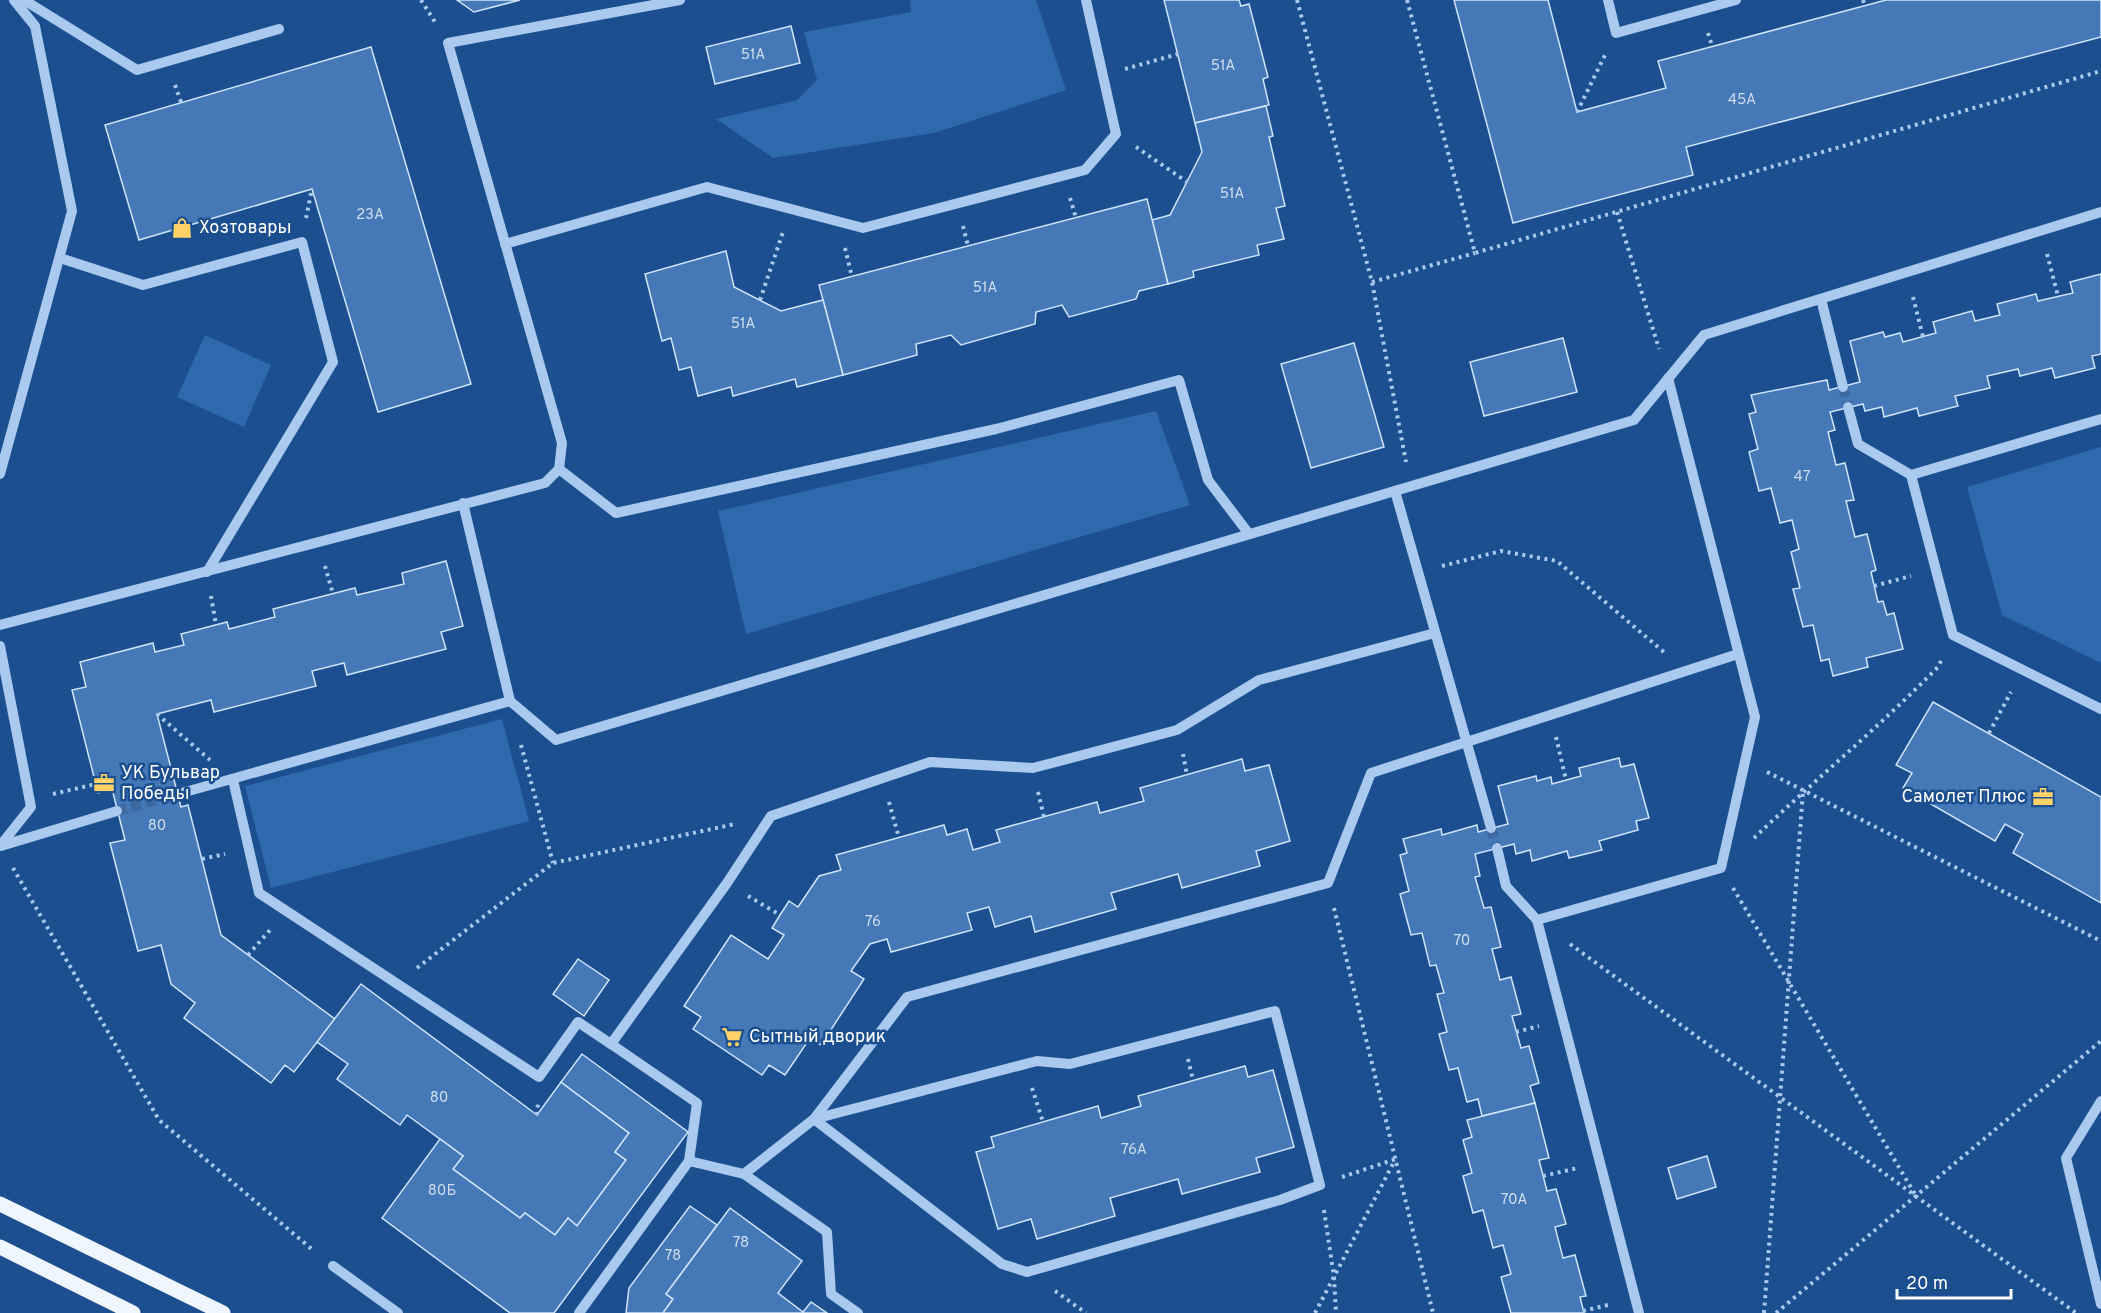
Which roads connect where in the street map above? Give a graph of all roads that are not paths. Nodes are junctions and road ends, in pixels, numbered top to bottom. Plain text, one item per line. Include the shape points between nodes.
1 (14, 0) edge
2 (24, 0) edge
3 (680, 0) edge
4 (1086, 0) edge
5 (1608, 0) edge
6 (1736, 0) edge
7 (279, 29) dead end
8 (2101, 212) edge
9 (506, 244) junction
10 (60, 258) junction
11 (1821, 299) junction
12 (1668, 378) junction
13 (1843, 387) tunnel mouth
14 (1848, 407) tunnel mouth
15 (2101, 419) edge
16 (559, 469) junction
17 (0, 474) edge
18 (1911, 475) junction
19 (1395, 491) junction
20 (463, 503) junction
21 (1249, 534) junction
22 (207, 572) junction
23 (0, 625) edge
24 (1435, 633) junction
25 (0, 645) edge
26 (1738, 654) junction
27 (510, 701) junction
28 (2101, 709) edge
29 (1466, 742) junction
30 (233, 780) junction
31 (178, 794) tunnel mouth
32 (117, 812) tunnel mouth
33 (1491, 828) tunnel mouth
34 (0, 846) edge
35 (1497, 848) tunnel mouth
36 (1538, 920) junction
37 (611, 1044) junction
38 (2101, 1101) edge
39 (814, 1119) junction
40 (689, 1161) junction
41 (744, 1174) junction
42 (0, 1204) edge
43 (3, 1249) edge
44 (333, 1266) road end
45 (2101, 1304) edge
46 (133, 1313) edge
47 (223, 1313) edge
48 (398, 1313) edge
49 (579, 1313) edge
50 (858, 1313) edge
51 (1639, 1313) edge

1 - 10 lane via 35,26 72,211
2 - 7 lane via 137,70
3 - 9 lane via 448,43
4 - 9 lane via 1116,134 1085,170 862,228 707,187
5 - 6 lane via 1616,33
8 - 11 lane
9 - 16 lane via 562,443
10 - 17 lane
10 - 22 lane via 142,285 302,242 333,362
11 - 12 lane via 1704,335
11 - 13 lane
12 - 19 lane via 1634,420
12 - 26 lane
14 - 18 lane via 1858,444
15 - 18 lane
16 - 20 lane via 545,483
16 - 21 lane via 616,513 996,429 1179,380 1208,480
18 - 28 lane via 1953,635
19 - 21 lane
19 - 24 lane
20 - 22 lane
20 - 27 lane
21 - 27 lane via 556,740
22 - 23 lane
24 - 29 lane
24 - 37 lane via 1259,680 1177,730 1033,768 930,762 771,816
25 - 34 lane via 31,807
26 - 29 lane
26 - 36 lane via 1755,717 1721,868
27 - 30 lane
29 - 33 lane
29 - 39 lane via 1371,773 1328,884 907,998
30 - 31 lane
30 - 37 lane via 259,893 540,1077 578,1022
32 - 34 lane
35 - 36 lane via 1506,886
36 - 51 lane
37 - 40 lane via 697,1103
38 - 45 lane via 2066,1158
39 - 39 lane via 1037,1061 1070,1064 1275,1011 1320,1185 1027,1272 1002,1264
39 - 41 lane
40 - 41 lane
40 - 49 lane
41 - 50 lane via 827,1232 831,1294
42 - 47 main road
43 - 46 main road
44 - 48 lane

